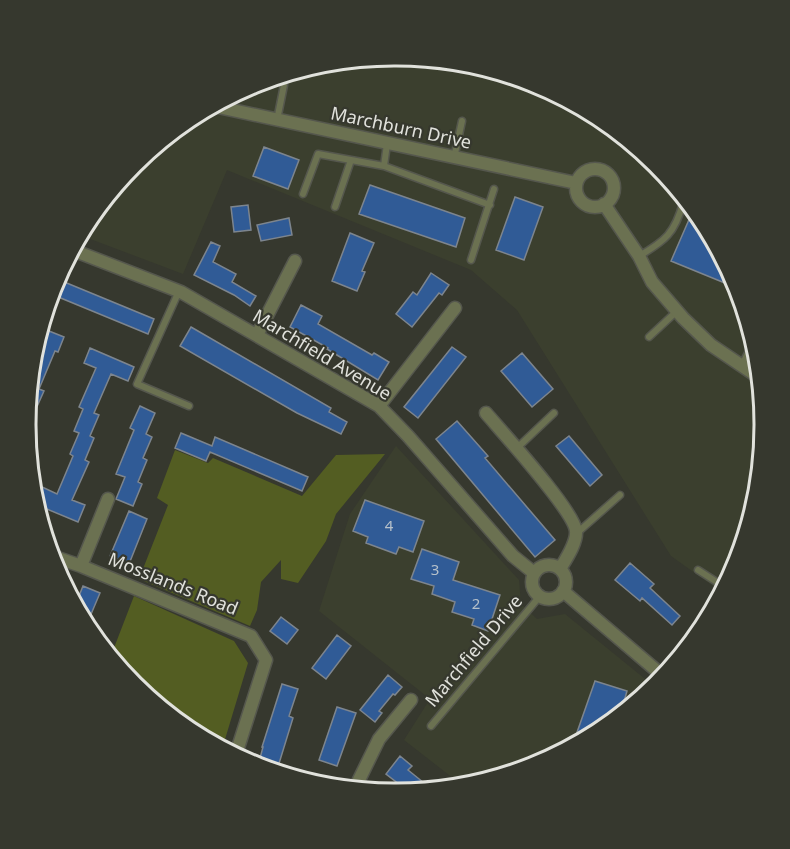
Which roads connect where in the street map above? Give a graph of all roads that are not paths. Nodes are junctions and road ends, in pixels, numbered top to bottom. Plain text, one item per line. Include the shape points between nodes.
1 (284, 85) dead end
2 (225, 109) edge
3 (277, 121) junction
4 (462, 121) dead end
5 (387, 144) junction
6 (454, 158) junction
7 (351, 160) junction
8 (384, 166) junction
9 (576, 183) junction
10 (494, 189) dead end
11 (303, 194) dead end
12 (604, 204) junction
13 (490, 205) junction
14 (335, 207) dead end
15 (681, 208) edge
16 (80, 253) edge
17 (639, 256) junction
18 (471, 260) dead end
19 (295, 261) dead end
20 (179, 291) junction
21 (455, 308) dead end
22 (677, 311) junction
23 (257, 335) junction
24 (649, 337) dead end
25 (747, 355) edge
26 (742, 365) junction
27 (750, 371) edge
28 (189, 406) dead end
29 (379, 406) junction
30 (486, 412) dead end
31 (554, 413) dead end
32 (516, 449) junction
33 (620, 495) dead end
34 (108, 499) dead end
35 (577, 533) junction
36 (62, 560) edge
37 (81, 566) junction
38 (560, 570) junction
39 (698, 570) dead end
40 (534, 573) junction
41 (717, 582) edge
42 (563, 591) junction
43 (540, 596) junction
44 (656, 670) edge
45 (411, 700) dead end
46 (431, 726) dead end
47 (238, 747) edge
48 (358, 781) edge

1 - 3 lane
2 - 3 street, Marchburn Drive
3 - 5 street, Marchburn Drive
4 - 6 lane
5 - 6 street, Marchburn Drive
5 - 8 lane
6 - 9 street, Marchburn Drive
7 - 8 lane
7 - 11 lane via 318,154
7 - 14 lane
8 - 13 lane
9 - 12 street via 577,194 585,204
9 - 12 street via 589,170 606,173 614,189
10 - 13 lane
12 - 17 street
13 - 18 lane
15 - 17 lane via 675,226 661,244
16 - 20 street, Marchfield Avenue
17 - 22 street via 652,282
19 - 23 street
20 - 23 street, Marchfield Avenue
20 - 28 lane via 137,384
21 - 29 street
22 - 24 lane
22 - 26 street via 711,345
23 - 29 street, Marchfield Avenue
25 - 26 lane
26 - 27 street
29 - 40 street, Marchfield Avenue via 513,556
30 - 32 street
31 - 32 lane
32 - 35 street via 561,502
33 - 35 lane
34 - 37 street, Mosslands Road
35 - 38 street
36 - 37 street, Mosslands Road
37 - 47 street, Mosslands Road via 251,636 266,660
38 - 40 street via 543,566
38 - 42 street via 566,579
39 - 41 lane
40 - 43 street via 533,588
42 - 43 street via 555,598
42 - 44 street
43 - 46 lane, Marchfield Drive
45 - 48 street via 379,739

